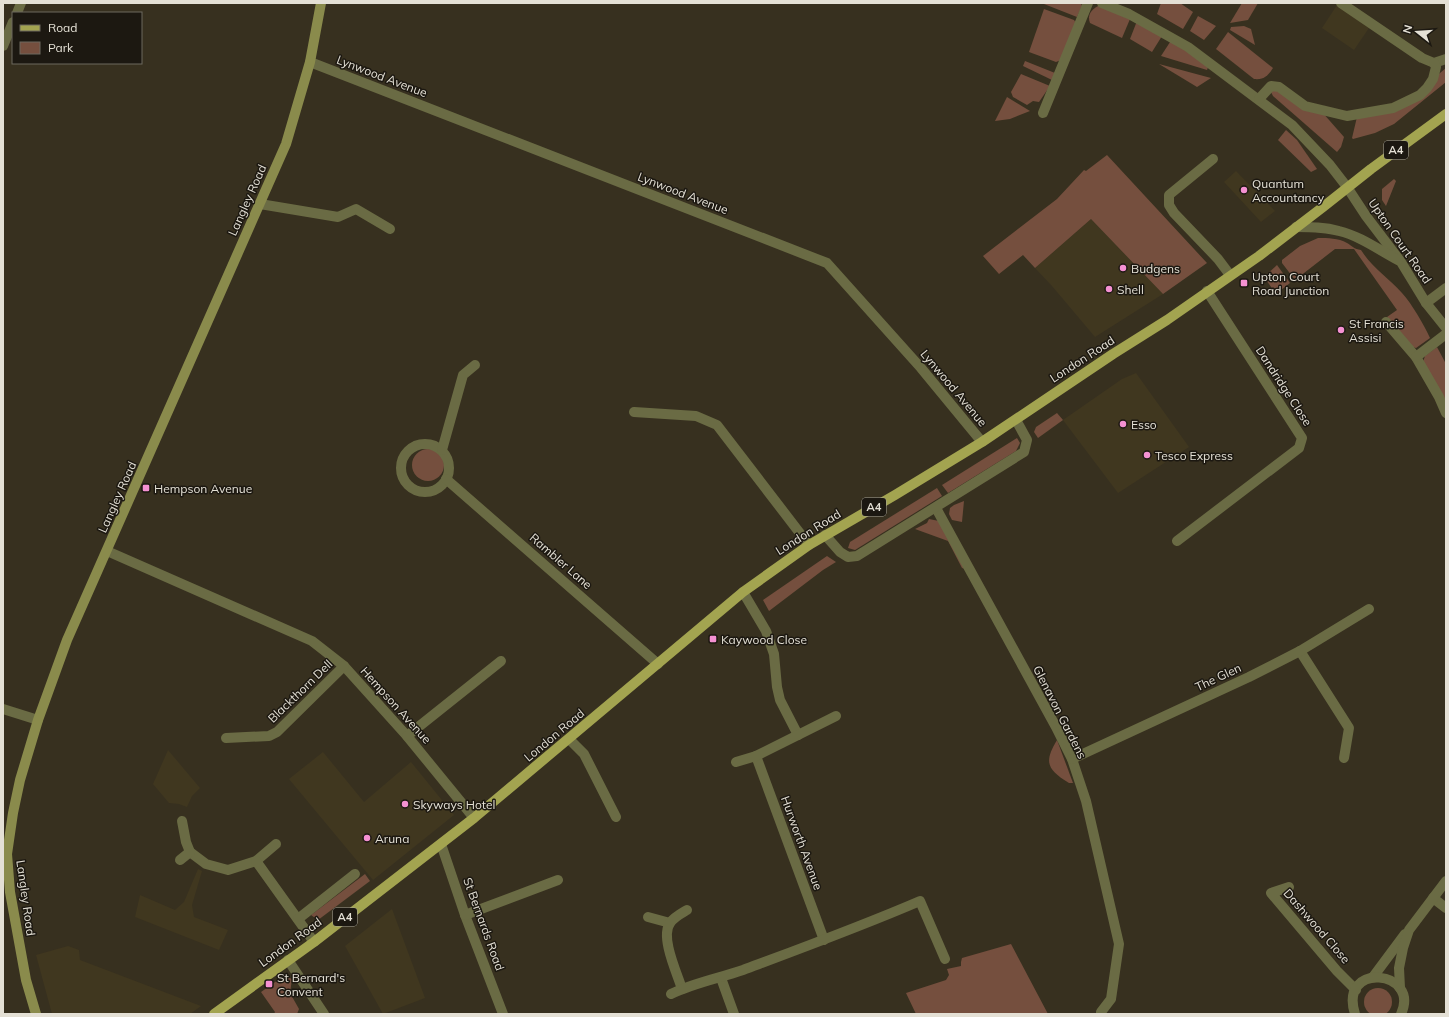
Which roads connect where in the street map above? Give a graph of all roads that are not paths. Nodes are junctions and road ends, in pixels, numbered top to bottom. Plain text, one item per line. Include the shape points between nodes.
1 (322, 3) edge
2 (1088, 3) edge
3 (1102, 3) edge
4 (1341, 3) edge
5 (12, 24) edge
6 (3, 46) edge
7 (1446, 59) edge
8 (310, 62) junction
9 (1434, 63) junction
10 (1259, 99) junction
11 (1043, 113) dead end
12 (1446, 114) edge
13 (1213, 159) dead end
14 (1347, 187) junction
15 (260, 204) junction
16 (1296, 227) junction
17 (390, 229) dead end
18 (1401, 262) junction
19 (1230, 275) junction
20 (1446, 288) edge
21 (1207, 292) junction
22 (1426, 303) junction
23 (1386, 322) dead end
24 (1446, 328) edge
25 (1446, 334) edge
26 (1416, 357) junction
27 (475, 365) dead end
28 (634, 412) dead end
29 (1446, 413) edge
30 (1016, 420) junction
31 (982, 442) junction
32 (442, 450) junction
33 (446, 479) junction
34 (936, 508) junction
35 (826, 535) junction
36 (1177, 541) dead end
37 (809, 545) junction
38 (107, 551) junction
39 (743, 592) junction
40 (1369, 609) dead end
41 (1300, 651) junction
42 (500, 661) dead end
43 (658, 664) junction
44 (344, 666) junction
45 (3, 709) edge
46 (836, 716) dead end
47 (38, 720) junction
48 (798, 735) junction
49 (407, 736) junction
50 (226, 738) dead end
51 (569, 739) junction
52 (756, 756) junction
53 (1344, 758) dead end
54 (1072, 759) junction
55 (736, 762) dead end
56 (616, 817) dead end
57 (474, 818) junction
58 (182, 822) dead end
59 (276, 844) dead end
60 (441, 844) junction
61 (190, 852) junction
62 (180, 860) dead end
63 (256, 861) junction
64 (355, 874) dead end
65 (558, 880) dead end
66 (1446, 880) edge
67 (1289, 887) dead end
68 (1433, 898) junction
69 (1446, 908) edge
70 (687, 910) dead end
71 (466, 915) junction
72 (648, 917) dead end
73 (298, 919) junction
74 (670, 923) junction
75 (1409, 930) junction
76 (824, 940) junction
77 (314, 942) junction
78 (945, 959) dead end
79 (288, 960) junction
80 (1373, 977) junction
81 (721, 978) junction
82 (1400, 988) junction
83 (682, 989) junction
84 (1356, 990) junction
85 (671, 994) dead end
86 (1352, 1011) edge
87 (1101, 1012) dead end
88 (36, 1014) edge
89 (214, 1014) edge
90 (324, 1014) edge
91 (503, 1014) edge
92 (734, 1014) edge
93 (1402, 1014) edge

1 - 8 street, Langley Road
2 - 11 street
3 - 10 street, Upton Court Road via 1129,14 1188,47
4 - 9 street via 1422,58
5 - 6 street
7 - 9 street
8 - 15 street, Langley Road via 286,144
8 - 31 street, Lynwood Avenue via 827,263 921,368
9 - 10 street via 1436,68 1433,79 1427,88 1420,95 1393,108 1347,116 1305,106 1279,87 1271,86
10 - 14 street, Upton Court Road via 1307,139
12 - 14 main road, London Road / A4
13 - 19 street via 1170,195 1169,205
14 - 16 main road, London Road / A4
14 - 18 street, Upton Court Road
15 - 17 street via 338,216 356,209
15 - 38 street, Langley Road
16 - 18 street via 1319,227 1350,234
16 - 19 main road, London Road / A4
18 - 22 street, Upton Court Road
19 - 21 main road, London Road / A4
20 - 22 street
21 - 30 main road, London Road / A4
21 - 36 street, Dandridge Close via 1302,438 1299,448
22 - 24 street, Upton Court Road
23 - 26 street
25 - 26 street
26 - 29 street
27 - 32 street via 463,375
28 - 37 street via 696,416 717,425
30 - 31 main road, London Road / A4
30 - 34 street via 1027,440 1024,452
31 - 35 main road, London Road / A4
32 - 33 street via 449,467
32 - 33 street via 427,444 412,447 402,460 401,468 402,475 409,485 419,491 434,490
33 - 43 street, Rambler Lane
34 - 35 street via 857,556 848,557 840,552
34 - 54 street, Glenavon Gardens
35 - 37 main road, London Road / A4
37 - 39 main road, London Road / A4
38 - 44 street, Hempson Avenue via 312,642
38 - 47 street, Langley Road via 67,640
39 - 43 main road, London Road / A4
39 - 48 street via 766,631 774,654 780,700
40 - 41 street, The Glen
41 - 53 street via 1349,728
41 - 54 street, The Glen
42 - 49 street
43 - 51 main road, London Road / A4
44 - 49 street, Hempson Avenue
44 - 50 street, Blackthorn Dell via 276,732 269,736
45 - 47 street
46 - 48 street
47 - 88 street, Langley Road via 20,780 7,854 10,892 26,980
48 - 52 street
49 - 57 street, Hempson Avenue
51 - 56 street via 584,754
51 - 57 main road, London Road / A4
52 - 55 street
52 - 76 street, Hurworth Avenue
54 - 87 street, Glenavon Gardens via 1086,801 1119,944 1111,999
57 - 60 main road, London Road / A4
58 - 61 street
59 - 63 street
60 - 71 street, St Bernards Road
60 - 77 main road, London Road / A4
61 - 62 street
61 - 63 street via 206,864 228,870
63 - 73 street
64 - 73 street
65 - 71 street
66 - 68 street
67 - 84 street, Dashwood Close via 1271,893
68 - 69 street
68 - 75 street
70 - 74 street
71 - 91 street, St Bernards Road
72 - 74 street
73 - 77 street
74 - 83 street via 667,931 670,952
75 - 80 street
75 - 82 street via 1402,948
76 - 78 street via 920,900
76 - 81 street
77 - 79 main road, London Road / A4
79 - 89 main road, London Road / A4
79 - 90 street
80 - 82 street via 1387,978
80 - 84 street via 1360,984
81 - 83 street
81 - 92 street
82 - 93 street via 1404,1004
83 - 85 street
84 - 86 street

